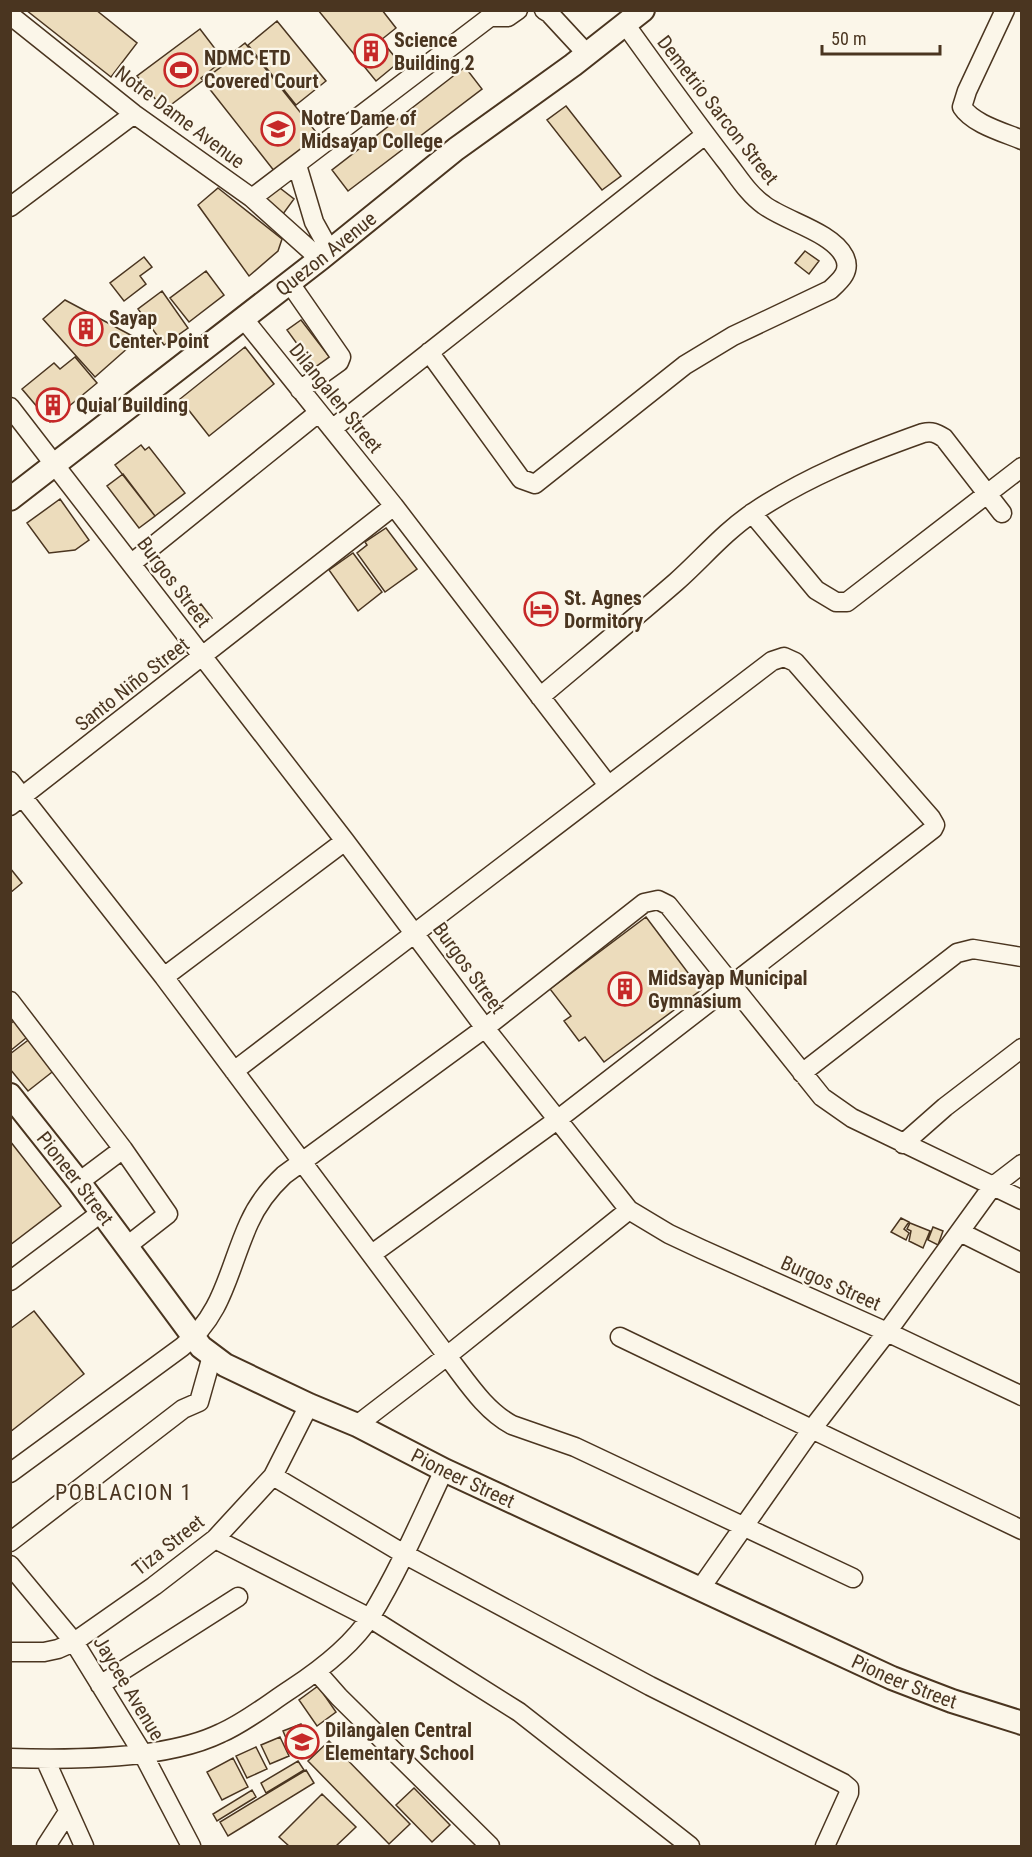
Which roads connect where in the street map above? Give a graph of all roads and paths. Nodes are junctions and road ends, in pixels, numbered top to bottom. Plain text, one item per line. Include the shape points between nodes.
1 (518, 10) edge
2 (544, 10) edge
3 (643, 10) edge
4 (1005, 10) edge
5 (10, 15) edge
6 (625, 24) junction
7 (587, 54) junction
8 (134, 114) junction
9 (705, 135) junction
10 (1022, 140) edge
11 (297, 165) junction
12 (252, 198) junction
13 (10, 207) edge
14 (325, 255) junction
15 (289, 282) junction
16 (243, 318) junction
17 (429, 352) junction
18 (300, 390) junction
19 (10, 407) edge
20 (318, 413) junction
21 (332, 429) junction
22 (54, 464) junction
23 (1022, 467) edge
24 (987, 493) junction
25 (10, 499) edge
26 (394, 506) junction
27 (752, 513) junction
28 (1002, 513) dead end
29 (132, 563) junction
30 (203, 657) junction
31 (540, 697) junction
32 (10, 781) edge
33 (608, 784) junction
34 (17, 802) edge
35 (345, 841) junction
36 (415, 934) junction
37 (1022, 957) edge
38 (164, 977) junction
39 (731, 986) junction
40 (10, 1001) edge
41 (485, 1028) junction
42 (1022, 1048) edge
43 (234, 1071) junction
44 (802, 1073) junction
45 (10, 1095) edge
46 (558, 1120) junction
47 (903, 1144) junction
48 (123, 1149) junction
49 (302, 1160) junction
50 (1022, 1164) edge
51 (79, 1182) junction
52 (992, 1187) junction
53 (1022, 1200) edge
54 (629, 1210) junction
55 (102, 1212) junction
56 (960, 1232) junction
57 (127, 1246) junction
58 (372, 1254) junction
59 (1022, 1263) edge
60 (10, 1281) edge
61 (886, 1332) junction
62 (195, 1337) junction
63 (620, 1337) dead end
64 (212, 1356) junction
65 (447, 1356) junction
66 (1019, 1388) edge
67 (309, 1405) junction
68 (357, 1425) junction
69 (812, 1430) junction
70 (444, 1470) junction
71 (10, 1473) edge
72 (273, 1476) junction
73 (744, 1527) junction
74 (1017, 1528) edge
75 (215, 1539) junction
76 (10, 1542) edge
77 (404, 1554) junction
78 (10, 1564) edge
79 (853, 1578) dead end
80 (699, 1589) junction
81 (238, 1597) dead end
82 (370, 1618) junction
83 (74, 1642) junction
84 (10, 1652) edge
85 (317, 1672) junction
86 (100, 1685) junction
87 (1022, 1723) edge
88 (143, 1754) junction
89 (10, 1758) edge
90 (45, 1759) junction
91 (68, 1812) junction
92 (46, 1846) edge
93 (84, 1846) edge
94 (191, 1846) edge
95 (490, 1846) edge
96 (690, 1846) edge
97 (825, 1846) edge

1 - 11 street via 508,17 490,17
2 - 7 street
3 - 6 main road, Quezon Avenue
4 - 10 street via 962,107 977,120
5 - 8 street, Notre Dame Avenue
6 - 7 main road, Quezon Avenue
6 - 9 street, Demetrio Sarcon Street
7 - 14 main road, Quezon Avenue via 456,149
8 - 12 street, Notre Dame Avenue
8 - 13 street
9 - 17 street
9 - 17 street, Demetrio Sarcon Street via 761,204 832,242 843,254 846,272 830,290 733,336 685,365 535,484 521,479
11 - 12 street
11 - 14 street
12 - 14 street, Notre Dame Avenue
14 - 15 main road, Quezon Avenue
15 - 16 main road, Quezon Avenue
15 - 18 street via 341,357
16 - 18 street, Dilangalen Street
16 - 22 main road, Quezon Avenue
17 - 21 street
18 - 20 street, Dilangalen Street
19 - 22 street, Burgos Street
20 - 21 street, Dilangalen Street
20 - 29 street
21 - 26 street, Dilangalen Street
22 - 25 main road, Quezon Avenue
22 - 29 street, Burgos Street
23 - 24 street
24 - 27 street via 944,438 932,431 868,452 789,490
24 - 27 street via 847,603 836,602 816,590
24 - 28 street
26 - 30 street, Santo Niño Street
26 - 31 street, Dilangalen Street
27 - 31 street
29 - 30 street, Burgos Street
30 - 34 street, Santo Niño Street
30 - 35 street, Burgos Street
31 - 33 street, Dilangalen Street
32 - 34 street
33 - 36 street
33 - 39 street via 772,661 784,657 795,662 931,818 933,830
34 - 38 street
35 - 36 street, Burgos Street
35 - 38 street
36 - 41 street, Burgos Street
36 - 43 street
37 - 44 street via 973,948 957,953
38 - 43 street
39 - 41 street via 668,905 658,900 644,903
39 - 44 street
39 - 46 street
40 - 48 street
41 - 46 street, Burgos Street
41 - 49 street
42 - 47 street
43 - 49 street
44 - 47 street via 834,1107
45 - 51 main road, Pioneer Street
46 - 54 street, Burgos Street
46 - 58 street
47 - 52 street
48 - 51 street
48 - 57 street via 168,1214
49 - 58 street
49 - 62 street via 272,1186 260,1203 218,1305
50 - 52 street
51 - 55 main road, Pioneer Street
52 - 53 street
52 - 56 street
54 - 61 street, Burgos Street via 669,1234
54 - 65 street
55 - 57 main road, Pioneer Street
55 - 60 street
56 - 59 street
56 - 61 street
57 - 62 main road, Pioneer Street
58 - 65 street
61 - 66 street, Burgos Street
61 - 69 street
62 - 64 main road, Pioneer Street
62 - 71 street
63 - 69 street
64 - 67 main road, Pioneer Street
64 - 76 street via 199,1402 183,1410
65 - 68 street
65 - 73 street via 486,1404 512,1425 575,1447
67 - 68 main road, Pioneer Street
67 - 72 street, Tiza Street
68 - 70 main road, Pioneer Street
69 - 73 street
69 - 74 street
70 - 77 street
70 - 80 main road, Pioneer Street
72 - 75 street, Tiza Street
72 - 77 street
73 - 79 street
73 - 80 street
75 - 82 street
75 - 83 street, Tiza Street
77 - 82 street
77 - 97 street via 650,1686 843,1783 849,1793
78 - 83 street, Jaycee Avenue
80 - 87 main road, Pioneer Street via 892,1678
81 - 86 street
82 - 85 street
82 - 96 street via 519,1712
83 - 84 street, Tiza Street via 44,1652
83 - 86 street, Jaycee Avenue
85 - 88 street via 222,1733
85 - 95 street
86 - 88 street, Jaycee Avenue
88 - 90 street
88 - 94 street, Jaycee Avenue
89 - 90 street
90 - 91 street
91 - 92 street
91 - 93 street

